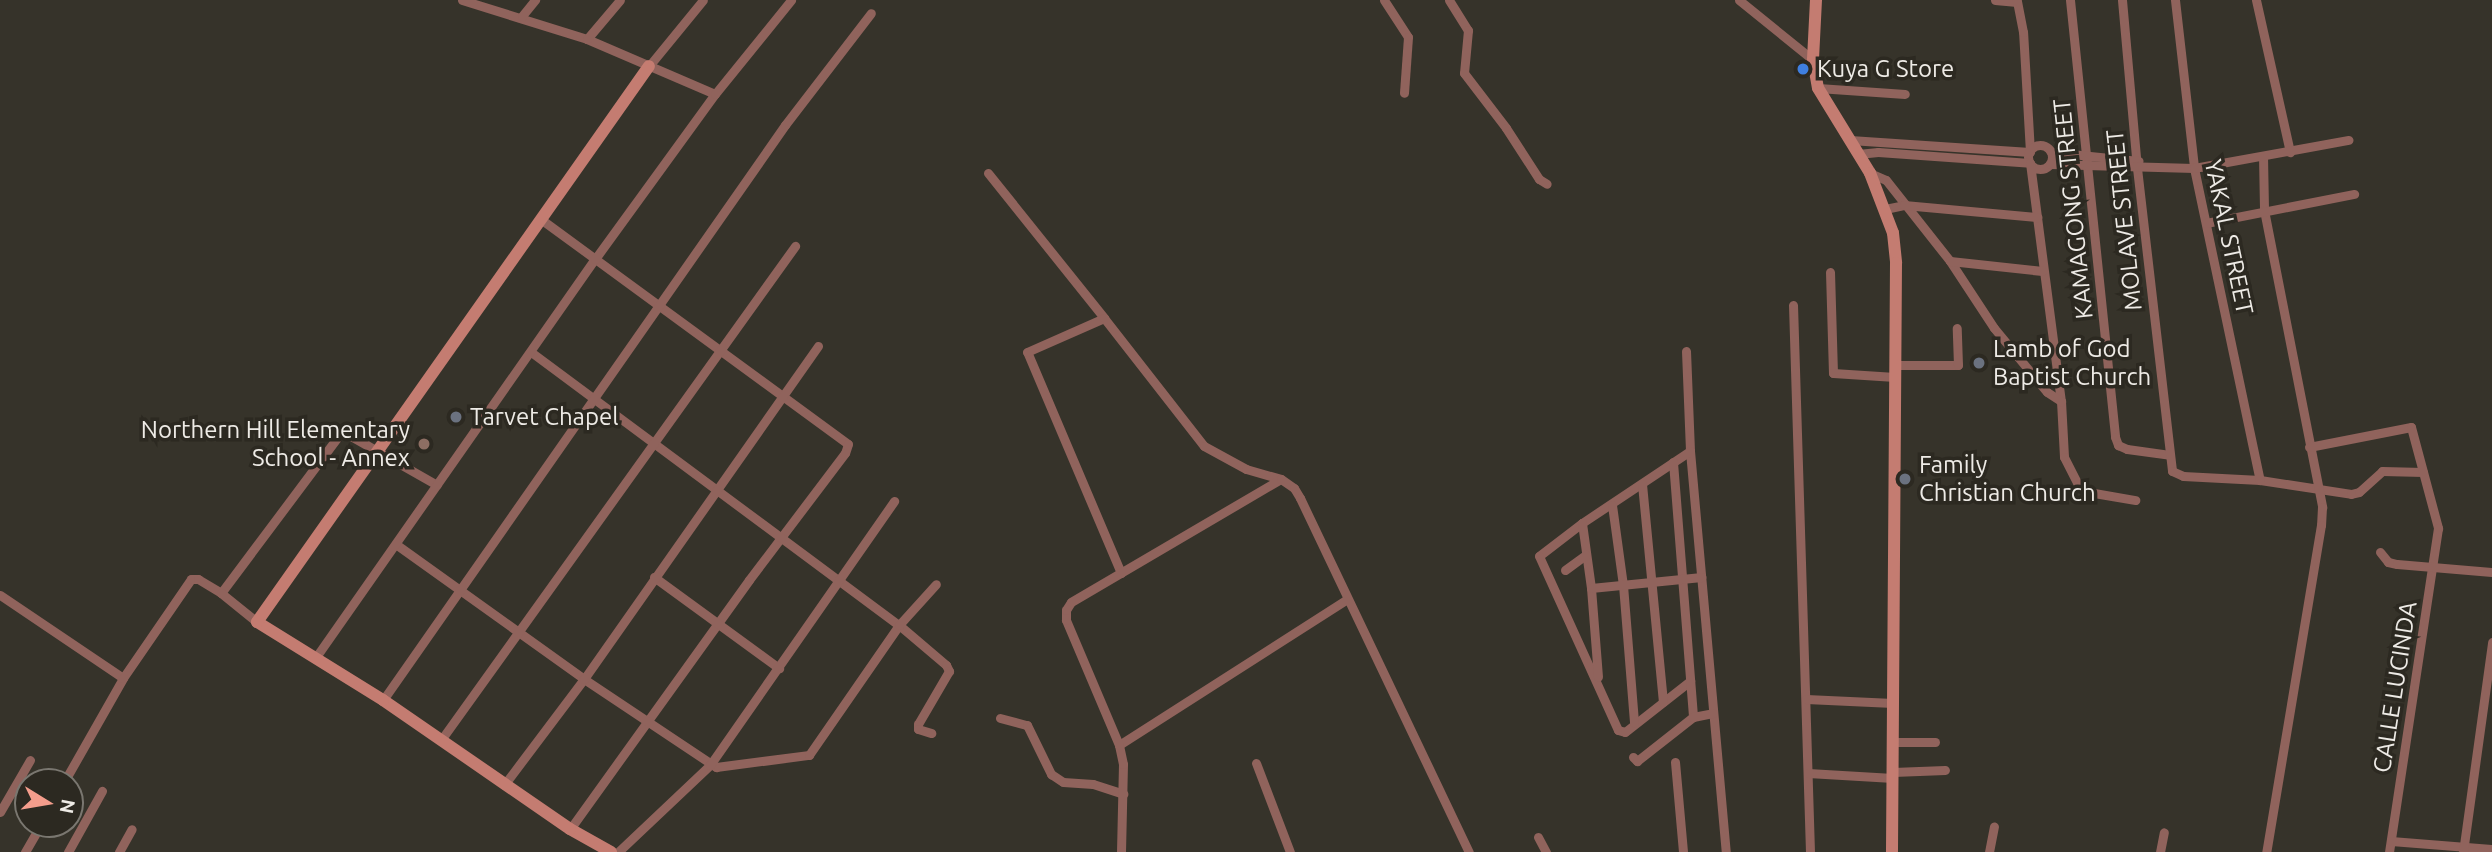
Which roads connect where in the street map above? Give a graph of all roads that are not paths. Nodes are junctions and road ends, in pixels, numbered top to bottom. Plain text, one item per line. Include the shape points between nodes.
1 (463, 0) edge
2 (535, 0) edge
3 (620, 0) edge
4 (703, 0) edge
5 (791, 0) edge
6 (1384, 0) edge
7 (1449, 0) edge
8 (1740, 0) edge
9 (1758, 0) edge
10 (1816, 0) edge
11 (1995, 0) edge
12 (2070, 0) edge
13 (2122, 0) edge
14 (2175, 0) edge
15 (2256, 0) edge
16 (2017, 1) edge
17 (871, 13) dead end
18 (1756, 14) junction
19 (522, 16) junction
20 (587, 39) junction
21 (1813, 60) junction
22 (649, 66) junction
23 (1818, 88) junction
24 (1404, 93) dead end
25 (715, 94) junction
26 (1905, 94) dead end
27 (1850, 140) junction
28 (2348, 140) dead end
29 (2030, 152) junction
30 (2051, 152) junction
31 (2290, 152) junction
32 (1858, 154) junction
33 (2263, 156) junction
34 (2087, 160) junction
35 (2030, 163) junction
36 (2050, 164) junction
37 (2140, 164) junction
38 (2194, 168) junction
39 (988, 173) dead end
40 (1870, 173) junction
41 (1547, 184) dead end
42 (2354, 194) dead end
43 (1904, 205) junction
44 (1885, 209) junction
45 (2264, 210) junction
46 (2037, 217) junction
47 (542, 220) junction
48 (2206, 223) junction
49 (795, 246) dead end
50 (595, 259) junction
51 (1950, 261) junction
52 (2042, 271) junction
53 (1829, 272) dead end
54 (661, 303) junction
55 (1793, 305) dead end
56 (1104, 318) junction
57 (1957, 328) dead end
58 (818, 346) dead end
59 (721, 349) junction
60 (531, 352) junction
61 (1686, 352) dead end
62 (1895, 371) junction
63 (784, 396) junction
64 (594, 397) junction
65 (2061, 401) junction
66 (653, 440) junction
67 (2309, 447) junction
68 (378, 450) junction
69 (1690, 451) junction
70 (2170, 454) junction
71 (1673, 462) junction
72 (2423, 472) junction
73 (1281, 479) junction
74 (2260, 480) junction
75 (1642, 484) junction
76 (437, 485) junction
77 (2318, 486) junction
78 (718, 489) junction
79 (2135, 500) dead end
80 (894, 501) dead end
81 (1612, 505) junction
82 (1582, 523) junction
83 (782, 537) junction
84 (397, 545) junction
85 (2380, 551) dead end
86 (1587, 555) junction
87 (2433, 565) junction
88 (1565, 570) dead end
89 (2492, 572) edge
90 (1121, 573) junction
91 (654, 577) junction
92 (1701, 577) junction
93 (1682, 579) junction
94 (838, 581) junction
95 (1651, 582) junction
96 (936, 584) dead end
97 (1623, 585) junction
98 (461, 588) junction
99 (1591, 588) junction
100 (221, 593) junction
101 (0, 595) edge
102 (1346, 599) junction
103 (257, 622) junction
104 (718, 625) junction
105 (898, 625) junction
106 (518, 632) junction
107 (2492, 642) edge
108 (316, 657) junction
109 (779, 668) junction
110 (124, 678) junction
111 (584, 679) junction
112 (1690, 681) junction
113 (1598, 683) junction
114 (1806, 699) junction
115 (383, 701) junction
116 (1663, 702) junction
117 (1893, 703) junction
118 (1713, 713) junction
119 (1693, 717) junction
120 (1000, 718) dead end
121 (648, 723) junction
122 (1634, 723) junction
123 (931, 733) dead end
124 (441, 740) junction
125 (1893, 742) junction
126 (1935, 742) dead end
127 (1119, 745) junction
128 (1633, 757) dead end
129 (30, 760) dead end
130 (1675, 762) dead end
131 (1256, 763) dead end
132 (710, 765) junction
133 (72, 768) edge
134 (1945, 771) dead end
135 (1808, 773) junction
136 (1893, 775) junction
137 (504, 785) junction
138 (102, 791) dead end
139 (1123, 793) junction
140 (0, 812) edge
141 (1994, 826) dead end
142 (132, 829) dead end
143 (570, 829) junction
144 (2164, 832) dead end
145 (1538, 837) dead end
146 (2391, 841) junction
147 (2463, 849) edge
148 (2492, 849) edge
149 (68, 852) edge
150 (120, 852) edge
151 (611, 852) edge
152 (618, 852) edge
153 (1121, 852) edge
154 (1290, 852) edge
155 (1469, 852) edge
156 (1546, 852) edge
157 (1683, 852) edge
158 (1726, 852) edge
159 (1810, 852) edge
160 (1892, 852) edge
161 (1989, 852) edge
162 (2160, 852) edge
163 (2266, 852) edge
164 (2389, 852) edge

1 - 19 street via 504,7
2 - 19 street
3 - 20 street
4 - 22 street
5 - 25 street
6 - 24 street via 1408,37
7 - 41 street via 1468,30 1464,73
8 - 18 street
9 - 18 street
10 - 21 street
11 - 16 street
12 - 34 street, KAMAGONG STREET
13 - 37 street, MOLAVE STREET
14 - 38 street, YAKAL STREET
15 - 31 street
16 - 29 street
17 - 54 street via 785,125
18 - 21 street
19 - 20 street
20 - 22 street
21 - 23 street
22 - 25 street
22 - 47 street
23 - 26 street
23 - 27 street
25 - 50 street
27 - 29 street
27 - 32 street
28 - 31 street
29 - 30 street via 2038,145
29 - 35 street
30 - 34 street
30 - 36 street
31 - 33 street
32 - 35 street
32 - 40 street
33 - 38 street
33 - 45 street
34 - 36 street
34 - 37 street
34 - 70 street, KAMAGONG STREET via 2115,437 2118,445 2127,449
35 - 36 street via 2039,169
35 - 46 street
37 - 38 street
37 - 70 street, MOLAVE STREET
38 - 48 street, YAKAL STREET
39 - 56 street
40 - 43 street via 1886,180
40 - 44 street
42 - 45 street
43 - 44 street
43 - 46 street
43 - 51 street
44 - 62 street via 1896,263
45 - 48 street
45 - 67 street
46 - 52 street
47 - 50 street
47 - 68 street
48 - 74 street, YAKAL STREET
49 - 59 street
50 - 54 street
50 - 60 street
51 - 52 street
51 - 65 street via 1994,328 2046,392
52 - 65 street
53 - 62 street via 1833,373
54 - 59 street
54 - 64 street
55 - 114 street
56 - 73 street via 1204,446 1246,469
56 - 90 street via 1027,352
57 - 62 street via 1958,365
58 - 63 street
59 - 63 street
59 - 66 street
60 - 64 street
60 - 76 street
61 - 69 street
62 - 117 street
63 - 78 street
63 - 83 street via 848,444 848,450
64 - 66 street
64 - 98 street
65 - 79 street via 2064,457 2078,484 2094,494
66 - 78 street
66 - 106 street
67 - 72 street via 2411,427
67 - 77 street
68 - 76 street
68 - 100 street via 342,431
68 - 103 street
69 - 71 street
69 - 92 street
70 - 74 street, MOLAVE STREET via 2172,471 2177,474
71 - 75 street
71 - 93 street
72 - 77 street via 2382,471 2360,492 2351,494
72 - 87 street, CALLE LUCINDA via 2438,528
73 - 90 street
73 - 102 street via 1294,488
74 - 77 street
75 - 81 street
75 - 95 street
76 - 84 street
77 - 163 street via 2321,525
78 - 83 street
78 - 91 street
80 - 94 street
81 - 82 street
81 - 97 street
82 - 86 street
82 - 113 street via 1539,556
83 - 94 street
83 - 104 street
84 - 98 street
84 - 108 street
85 - 87 street via 2388,562
86 - 88 street
86 - 99 street
87 - 89 street
87 - 146 street, CALLE LUCINDA
90 - 127 street via 1071,602 1066,610 1066,620
91 - 104 street
91 - 111 street
92 - 93 street
92 - 118 street
93 - 95 street
93 - 112 street
94 - 105 street
94 - 109 street
95 - 97 street
95 - 116 street
96 - 105 street
97 - 99 street
97 - 122 street
98 - 106 street
98 - 115 street
99 - 113 street
100 - 103 street
100 - 110 street via 198,579 188,581
101 - 110 street
102 - 127 street
102 - 155 street
103 - 108 street
104 - 109 street
104 - 121 street
105 - 123 street via 948,668 918,724 918,729
105 - 132 street via 809,755
106 - 111 street
106 - 124 street
107 - 147 street
108 - 115 street
109 - 132 street
110 - 133 street
111 - 121 street
111 - 137 street
112 - 116 street
112 - 119 street
113 - 122 street via 1618,730 1625,732
114 - 117 street
114 - 135 street
115 - 124 street
116 - 122 street
117 - 125 street
118 - 119 street
118 - 158 street
119 - 128 street via 1637,761
120 - 139 street via 1027,725 1051,774 1063,782
121 - 132 street
121 - 143 street
124 - 137 street
125 - 126 street
125 - 136 street
127 - 139 street
129 - 140 street
130 - 157 street
131 - 154 street
132 - 152 street
134 - 136 street
135 - 136 street
135 - 159 street
136 - 160 street
137 - 143 street
138 - 149 street
139 - 153 street
141 - 161 street
142 - 150 street
143 - 151 street
144 - 162 street
145 - 156 street
146 - 147 street
146 - 164 street, CALLE LUCINDA
147 - 148 street

